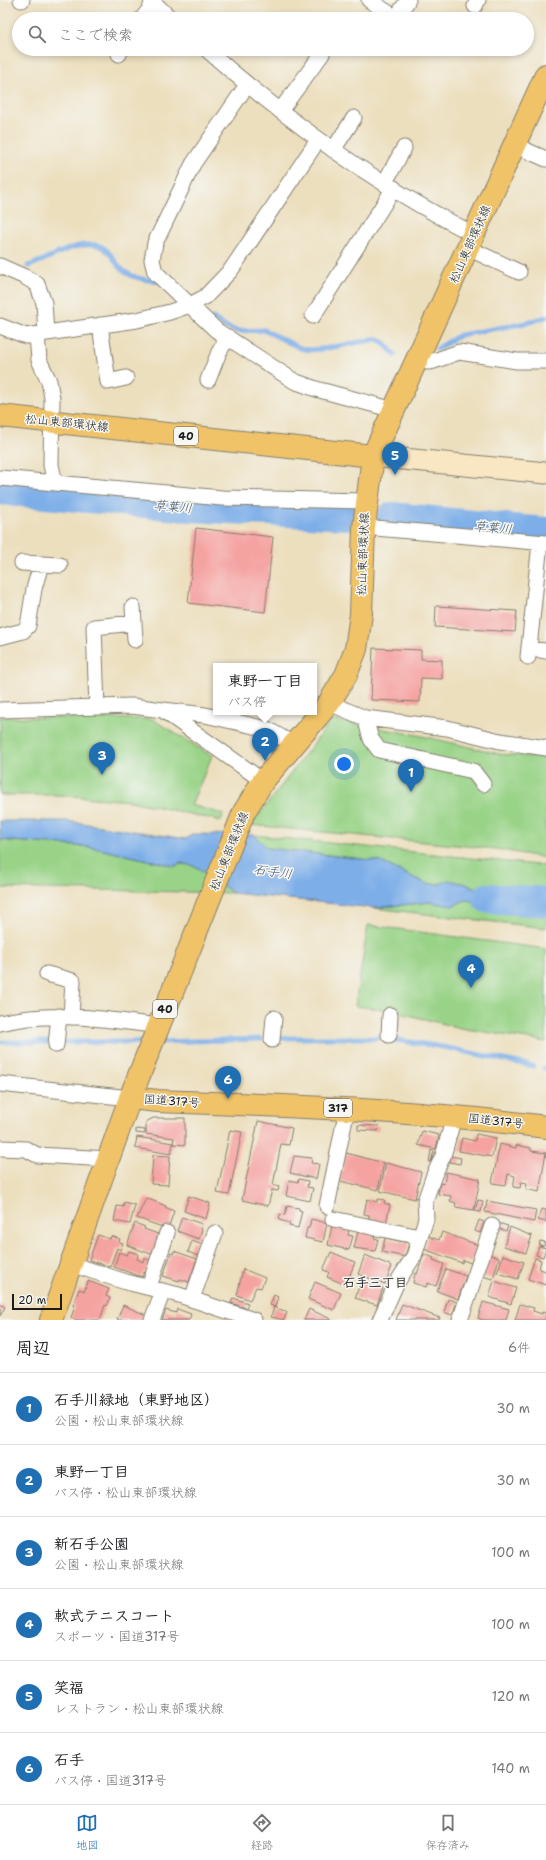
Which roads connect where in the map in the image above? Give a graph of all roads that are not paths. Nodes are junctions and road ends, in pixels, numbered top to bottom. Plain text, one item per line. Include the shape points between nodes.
1 (369, 0) edge
2 (408, 0) edge
3 (152, 2) edge
4 (146, 12) edge
5 (164, 12) edge
6 (387, 12) edge
7 (400, 12) edge
8 (214, 56) edge
9 (321, 56) edge
10 (546, 75) edge
11 (247, 85) junction
12 (280, 111) junction
13 (354, 118) dead end
14 (318, 140) junction
15 (514, 145) junction
16 (404, 148) dead end
17 (333, 150) junction
18 (546, 159) edge
19 (389, 185) junction
20 (470, 241) junction
21 (0, 266) edge
22 (520, 272) dead end
23 (190, 305) junction
24 (313, 316) dead end
25 (100, 325) junction
26 (0, 326) edge
27 (41, 334) junction
28 (228, 337) junction
29 (418, 358) junction
30 (546, 361) edge
31 (126, 378) dead end
32 (208, 380) dead end
33 (394, 410) junction
34 (0, 416) edge
35 (52, 421) junction
36 (372, 456) junction
37 (546, 473) edge
38 (0, 478) edge
39 (55, 483) junction
40 (366, 501) junction
41 (364, 528) junction
42 (543, 543) edge
43 (22, 563) dead end
44 (41, 564) junction
45 (60, 565) dead end
46 (134, 607) dead end
47 (134, 623) junction
48 (0, 637) edge
49 (135, 640) dead end
50 (545, 650) dead end
51 (329, 704) junction
52 (97, 707) junction
53 (0, 710) edge
54 (163, 710) junction
55 (365, 718) junction
56 (293, 744) junction
57 (546, 748) edge
58 (263, 781) junction
59 (483, 784) dead end
60 (47, 974) dead end
61 (390, 1015) dead end
62 (65, 1016) junction
63 (274, 1018) dead end
64 (0, 1023) edge
65 (158, 1026) junction
66 (389, 1035) dead end
67 (272, 1040) dead end
68 (56, 1045) dead end
69 (0, 1084) edge
70 (130, 1098) junction
71 (347, 1109) junction
72 (454, 1117) junction
73 (546, 1127) edge
74 (0, 1148) edge
75 (108, 1159) junction
76 (492, 1226) dead end
77 (167, 1233) dead end
78 (215, 1233) dead end
79 (420, 1237) junction
80 (71, 1264) junction
81 (156, 1289) junction
82 (192, 1299) junction
83 (245, 1319) edge
84 (51, 1320) edge
85 (152, 1320) edge
86 (380, 1320) edge
87 (460, 1320) edge

1 - 6 street
2 - 7 street
3 - 4 street
3 - 5 street
8 - 11 street
9 - 12 street
10 - 15 main road, 松山東部環状線 / 40
11 - 12 street
11 - 23 street via 193,164 155,243 152,260 155,272
12 - 14 street
13 - 17 street
14 - 17 street
14 - 23 street via 231,270 205,297
15 - 18 street
15 - 20 main road, 松山東部環状線 / 40
16 - 19 street
17 - 19 street
19 - 20 street via 440,217
19 - 24 street
20 - 22 street
20 - 29 main road, 松山東部環状線 / 40
21 - 27 street via 37,284 44,303
23 - 25 street via 137,320
23 - 28 street
25 - 27 street
25 - 31 street via 108,382
26 - 27 street via 26,336
27 - 35 street via 39,360 49,381
28 - 32 street
28 - 33 street via 294,381
29 - 30 street via 428,362 459,352 517,361
29 - 33 main road, 松山東部環状線 / 40
33 - 36 main road, 松山東部環状線 / 40
34 - 35 main road, 松山東部環状線 / 40
35 - 36 main road, 松山東部環状線 / 40
35 - 39 street via 51,465
36 - 37 street
36 - 40 main road, 松山東部環状線 / 40
38 - 39 street
39 - 40 street via 222,498
40 - 41 main road, 松山東部環状線 / 40
41 - 42 street
41 - 51 main road, 松山東部環状線 / 40 via 361,614 356,649 346,675
42 - 50 street via 529,652
43 - 44 street
44 - 45 street
44 - 48 street via 28,626 23,631
46 - 47 street
47 - 49 street
47 - 52 street via 94,627
51 - 55 street
51 - 56 main road, 松山東部環状線 / 40
52 - 53 street
52 - 54 street via 132,706
54 - 56 street via 205,715 267,729
54 - 58 street
55 - 57 street via 447,728 500,741
55 - 59 street via 372,740 379,750 473,771
56 - 58 main road, 松山東部環状線 / 40
58 - 65 main road, 松山東部環状線 / 40 via 239,822 202,921
60 - 62 street via 73,981
61 - 66 street
62 - 64 street via 46,1016
62 - 65 street
62 - 68 street
63 - 67 street
65 - 70 main road, 松山東部環状線 / 40
69 - 70 street
70 - 71 main road, 国道317号 / 317
70 - 75 main road, 国道317号
71 - 72 main road, 国道317号 / 317
71 - 79 street via 330,1213
72 - 73 main road, 国道317号 / 317
72 - 79 street via 443,1156 425,1201 426,1219
74 - 75 street via 26,1149 37,1155
75 - 80 main road, 国道317号
76 - 87 street
77 - 81 street
78 - 82 street
79 - 86 street via 414,1256 396,1284
80 - 81 street
80 - 84 main road, 国道317号
81 - 82 street
81 - 85 street
82 - 83 street

